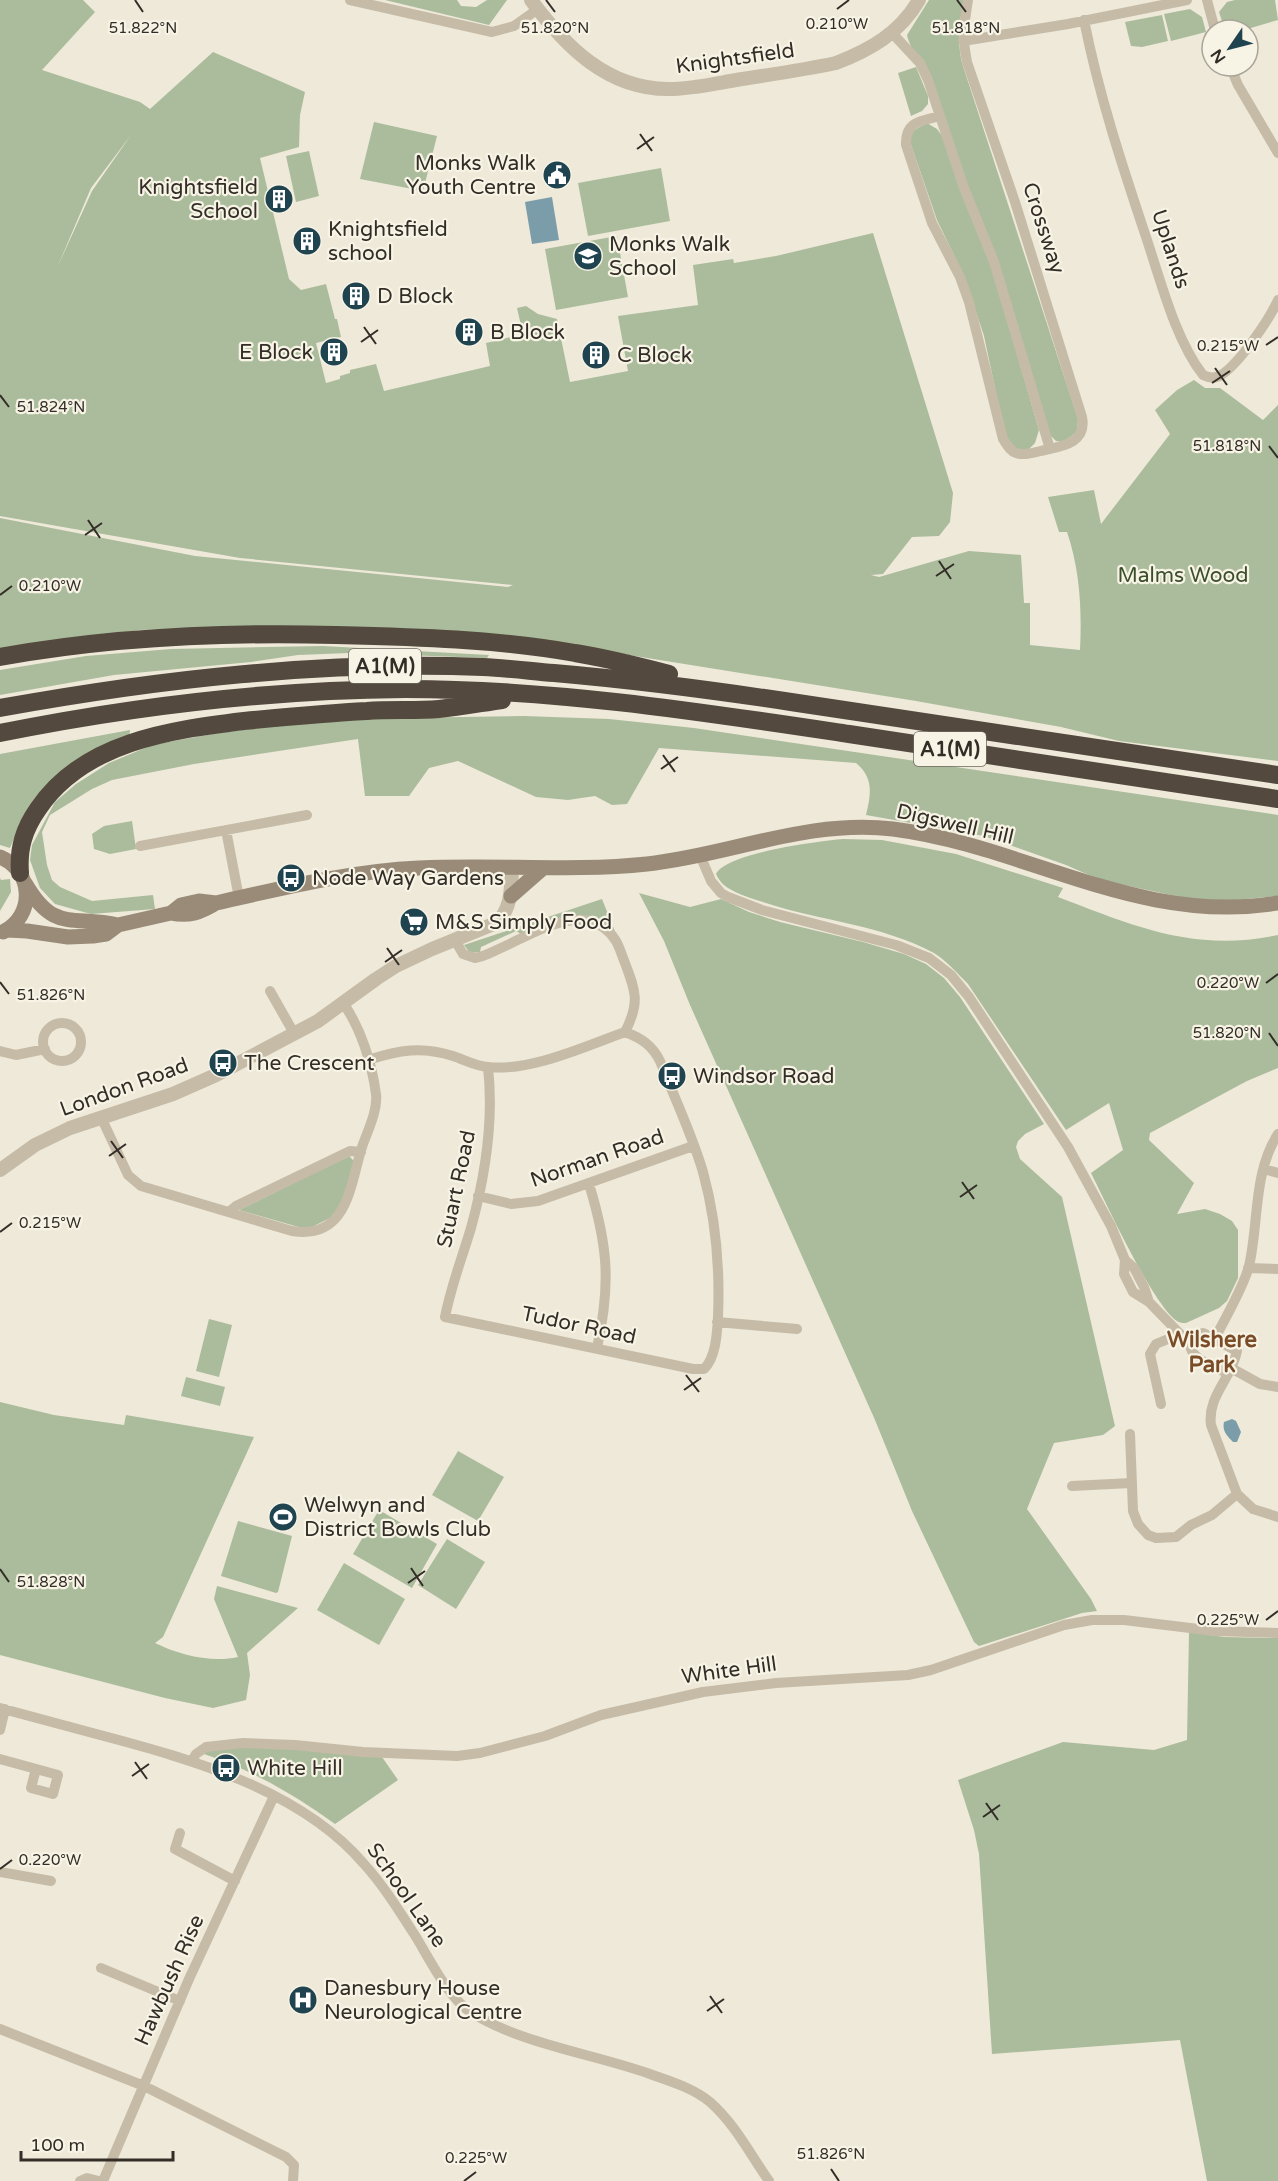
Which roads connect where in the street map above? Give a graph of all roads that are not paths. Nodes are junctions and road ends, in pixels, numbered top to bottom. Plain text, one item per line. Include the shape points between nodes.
1 (350, 0) edge
2 (919, 0) edge
3 (968, 0) edge
4 (1187, 0) edge
5 (1207, 0) edge
6 (535, 4) edge
7 (1212, 18) edge
8 (1084, 20) junction
9 (892, 33) junction
10 (963, 41) junction
11 (1235, 78) edge
12 (940, 116) junction
13 (1278, 153) edge
14 (1278, 302) edge
15 (1050, 449) junction
16 (0, 657) edge
17 (546, 695) junction
18 (770, 698) junction
19 (0, 708) edge
20 (0, 733) edge
21 (1278, 775) edge
22 (1278, 799) edge
23 (307, 815) dead end
24 (226, 830) junction
25 (140, 846) dead end
26 (700, 855) junction
27 (0, 857) edge
28 (512, 867) junction
29 (543, 868) junction
30 (22, 878) junction
31 (511, 896) junction
32 (238, 898) junction
33 (1278, 903) edge
34 (118, 925) junction
35 (3, 932) edge
36 (456, 940) junction
37 (270, 991) dead end
38 (344, 1004) junction
39 (625, 1032) junction
40 (295, 1035) junction
41 (45, 1049) dead end
42 (0, 1051) edge
43 (368, 1060) junction
44 (488, 1067) junction
45 (101, 1117) junction
46 (1278, 1134) edge
47 (693, 1146) junction
48 (361, 1152) junction
49 (1264, 1169) junction
50 (0, 1170) edge
51 (1278, 1173) edge
52 (589, 1184) junction
53 (478, 1196) junction
54 (230, 1211) junction
55 (1248, 1268) junction
56 (1278, 1269) edge
57 (445, 1317) joint
58 (717, 1322) junction
59 (797, 1329) dead end
60 (1184, 1337) junction
61 (1215, 1338) junction
62 (597, 1348) junction
63 (1229, 1370) junction
64 (1278, 1387) edge
65 (1161, 1404) dead end
66 (1130, 1434) dead end
67 (1131, 1483) junction
68 (1072, 1486) dead end
69 (1237, 1494) junction
70 (1278, 1517) edge
71 (1278, 1633) edge
72 (2, 1709) edge
73 (0, 1730) edge
74 (0, 1759) edge
75 (192, 1761) junction
76 (36, 1768) dead end
77 (274, 1797) junction
78 (180, 1833) dead end
79 (0, 1872) edge
80 (51, 1881) dead end
81 (235, 1881) junction
82 (101, 1968) dead end
83 (180, 2001) junction
84 (0, 2029) edge
85 (144, 2086) junction
86 (80, 2181) edge
87 (101, 2181) edge
88 (293, 2181) edge
89 (769, 2181) edge

1 - 6 street via 492,32 514,26
2 - 9 street, Knightsfield
3 - 10 street, Crossway
4 - 8 street
5 - 7 street
6 - 9 street, Knightsfield via 577,54 593,66 626,82 660,89 836,63 867,50
8 - 10 street
8 - 14 street, Uplands via 1102,100 1163,289 1179,331 1203,375 1212,378 1229,369 1254,340
9 - 12 street via 920,63
10 - 15 street, Crossway via 1082,417 1083,429 1077,439
11 - 13 street
12 - 15 street via 994,262
12 - 15 street, Crossway via 917,122 905,137 923,201 969,302 1003,440 1020,454
16 - 18 highway, A1(M) via 130,639 196,635 419,638 574,652
17 - 20 highway, A1(M) via 404,689 247,696 70,719
17 - 22 highway, A1(M) via 770,721
17 - 30 highway, A1(M) via 439,709 368,710 189,728 111,750 82,767 43,801 22,840
18 - 19 highway, A1(M) via 615,678 485,667 391,666 194,678
18 - 21 highway, A1(M)
23 - 24 street
24 - 25 street
24 - 32 street
26 - 29 main road, Digswell Hill via 618,867
26 - 33 main road, Digswell Hill via 818,829 892,829 984,850 1123,894 1161,902 1229,908
26 - 60 street via 711,880 728,897 762,910 896,945 929,958 951,975 1068,1147 1149,1302
27 - 30 main road via 12,864
28 - 29 main road, Digswell Hill
28 - 31 street, London Road
28 - 32 main road, Digswell Hill via 387,870
29 - 31 main road
30 - 34 main road via 40,907 55,916
30 - 35 main road via 26,905 22,915
31 - 36 street, London Road via 505,914 496,923
32 - 34 main road, Digswell Hill via 181,905 171,913
34 - 35 main road via 106,934 81,937
36 - 38 street, London Road via 396,966
36 - 39 street via 463,954 475,958 559,922 582,919 600,926 616,940 633,984 636,1002
37 - 40 street
38 - 40 street, London Road
38 - 43 street
39 - 44 street via 538,1063
39 - 47 street via 643,1041 656,1054
40 - 45 street, London Road via 194,1085
41 - 42 street via 16,1055
43 - 44 street via 398,1050 423,1050
43 - 48 street via 376,1101
44 - 53 street, Stuart Road via 489,1123
45 - 50 street, London Road via 48,1138
45 - 54 street via 134,1182
46 - 49 street
47 - 52 street, Norman Road
47 - 58 street via 709,1197 717,1244
48 - 54 street via 350,1151
48 - 54 street via 342,1213 314,1232 292,1231
49 - 51 street
49 - 55 street
52 - 53 street, Norman Road via 523,1204
52 - 62 street via 606,1262 606,1303
53 - 57 street, Stuart Road
55 - 56 street
55 - 61 street
57 - 62 street, Tudor Road
58 - 59 street
58 - 62 street, Tudor Road via 712,1360 705,1369 693,1370
60 - 61 street via 1203,1333
60 - 63 street via 1196,1357
60 - 65 street via 1156,1344 1150,1354
61 - 63 street via 1237,1351
63 - 64 street via 1260,1384
63 - 69 street via 1210,1416
66 - 67 street
67 - 68 street
67 - 69 street via 1133,1511 1143,1530 1155,1538 1176,1537
69 - 70 street via 1253,1509
71 - 75 street, White Hill via 1092,1620 1064,1625 919,1673 776,1683 663,1700 480,1753 457,1756 243,1743 206,1747
72 - 73 street
72 - 75 street, School Lane
74 - 76 street
75 - 77 street, School Lane
77 - 81 street, Hawbush Rise
77 - 89 street, School Lane via 335,1835 359,1858 393,1901 442,1980 467,2010 535,2039 680,2085 728,2119
78 - 81 street via 175,1849
79 - 80 street
81 - 83 street, Hawbush Rise
82 - 83 street
83 - 85 street, Hawbush Rise
84 - 85 street
85 - 87 street, Hawbush Rise
85 - 88 street via 286,2157 294,2165
86 - 87 street, Hawbush Rise

